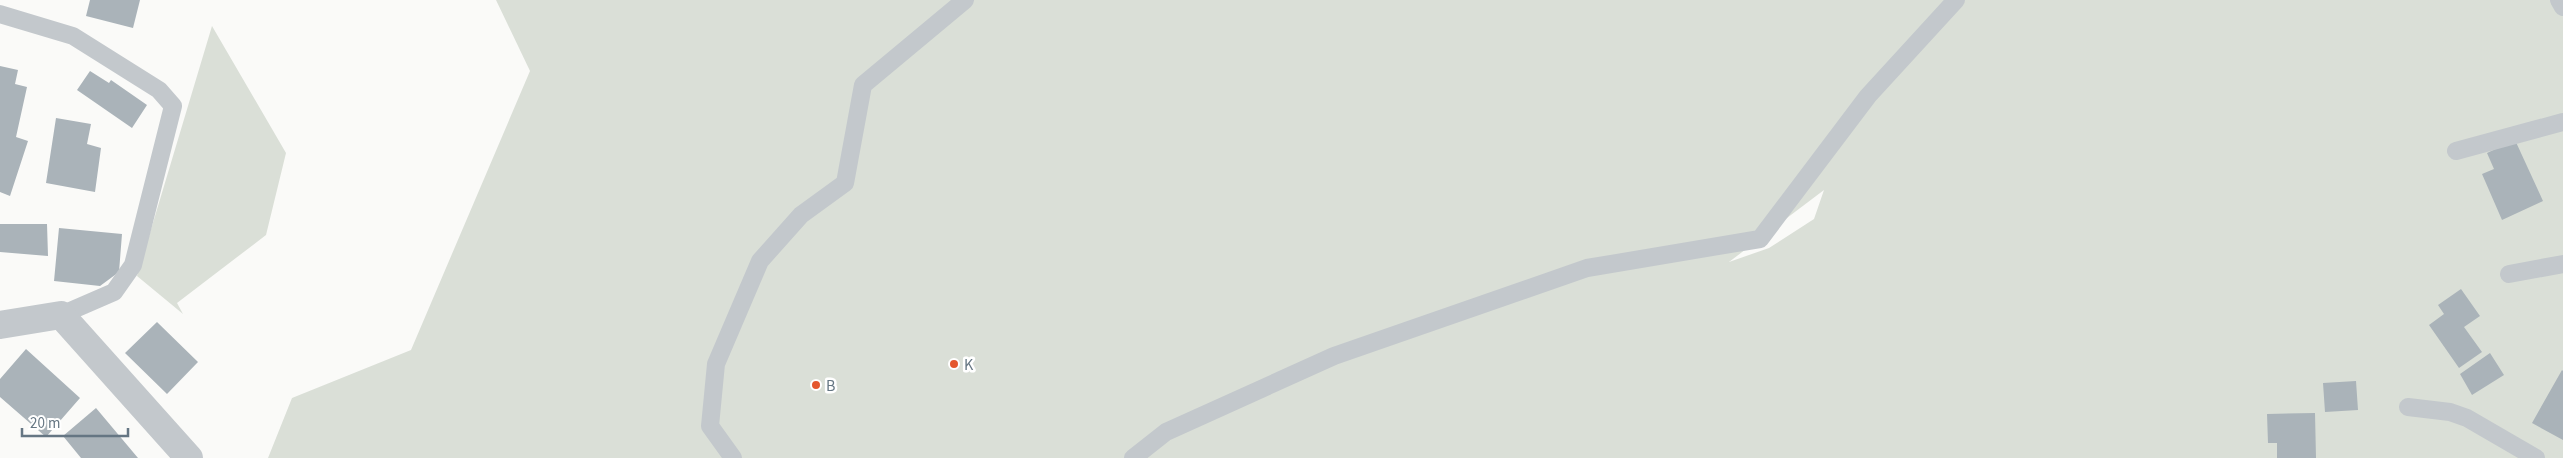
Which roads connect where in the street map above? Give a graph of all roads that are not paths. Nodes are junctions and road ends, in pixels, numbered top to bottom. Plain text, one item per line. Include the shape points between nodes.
1 (965, 0) edge
2 (1956, 0) edge
3 (2559, 0) edge
4 (2563, 7) edge
5 (0, 14) edge
6 (2563, 122) edge
7 (2456, 151) dead end
8 (2563, 264) edge
9 (2509, 274) dead end
10 (61, 315) junction
11 (0, 325) edge
12 (2408, 407) dead end
13 (190, 458) edge
14 (733, 458) edge
15 (1133, 458) edge
16 (2536, 458) edge

1 - 14 lane via 864,84 845,183 801,215 760,261 716,364 710,426
2 - 15 lane via 1868,96 1760,239 1587,268 1334,356 1166,432
3 - 4 lane
5 - 10 lane via 73,36 159,90 173,106 133,265 114,292
6 - 7 lane
8 - 9 lane
10 - 11 street
10 - 13 street
12 - 16 lane via 2450,412 2467,418

